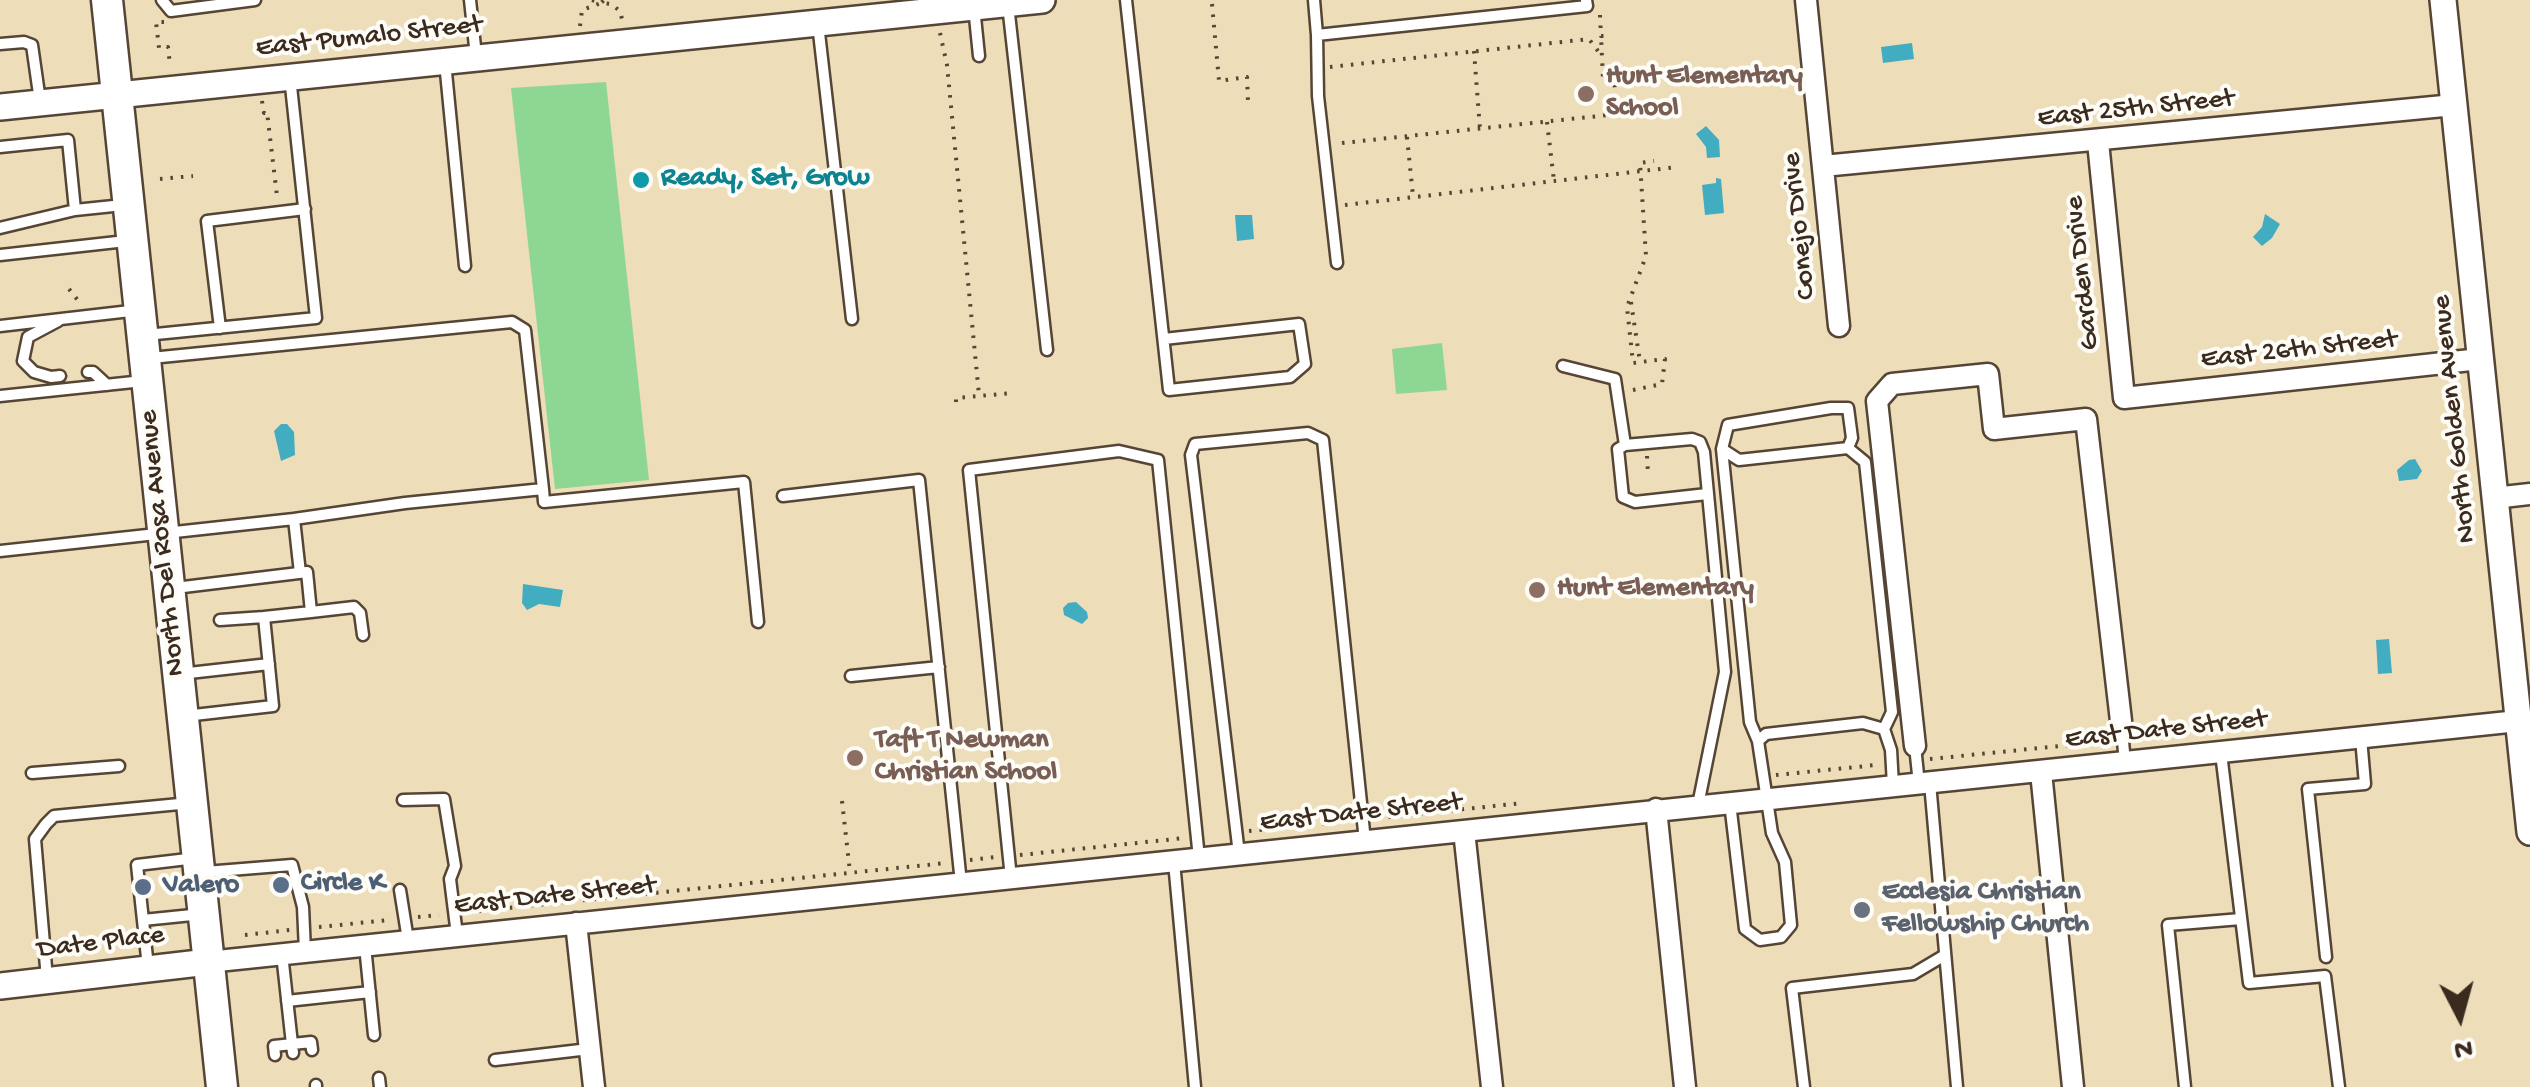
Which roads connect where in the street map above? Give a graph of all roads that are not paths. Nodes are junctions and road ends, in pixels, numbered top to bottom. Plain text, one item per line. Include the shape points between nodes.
1 (107, 0) edge
2 (162, 0) edge
3 (256, 0) edge
4 (470, 0) edge
5 (1042, 0) edge
6 (1126, 0) edge
7 (1314, 0) edge
8 (1586, 0) edge
9 (1806, 0) edge
10 (2443, 0) edge
11 (973, 4) edge
12 (1008, 4) junction
13 (818, 23) junction
14 (1318, 34) junction
15 (0, 44) edge
16 (978, 56) dead end
17 (476, 58) junction
18 (445, 61) junction
19 (290, 76) junction
20 (117, 94) junction
21 (40, 102) junction
22 (2454, 105) junction
23 (0, 107) edge
24 (2098, 142) junction
25 (0, 147) edge
26 (1823, 166) junction
27 (128, 204) junction
28 (304, 209) junction
29 (75, 210) junction
30 (0, 228) edge
31 (132, 240) junction
32 (0, 255) edge
33 (1337, 263) dead end
34 (466, 266) dead end
35 (64, 318) junction
36 (852, 319) dead end
37 (0, 326) edge
38 (1839, 326) dead end
39 (220, 328) junction
40 (1164, 339) junction
41 (144, 346) junction
42 (1047, 350) dead end
43 (2480, 359) junction
44 (1563, 366) dead end
45 (88, 372) dead end
46 (60, 376) dead end
47 (107, 385) junction
48 (0, 396) edge
49 (2124, 398) joint
50 (1625, 445) junction
51 (1848, 448) junction
52 (1722, 449) junction
53 (542, 490) junction
54 (1707, 494) junction
55 (2530, 494) edge
56 (784, 496) dead end
57 (2494, 498) junction
58 (294, 519) junction
59 (163, 532) junction
60 (0, 552) edge
61 (300, 573) junction
62 (169, 589) junction
63 (311, 612) junction
64 (264, 617) junction
65 (220, 620) dead end
66 (758, 622) dead end
67 (363, 635) dead end
68 (269, 664) junction
69 (939, 667) junction
70 (178, 674) junction
71 (851, 676) dead end
72 (182, 716) junction
73 (2518, 721) junction
74 (2120, 722) joint
75 (1884, 729) junction
76 (2361, 738) junction
77 (1758, 741) junction
78 (1915, 746) joint
79 (2222, 753) junction
80 (2126, 763) junction
81 (118, 766) dead end
82 (2526, 768) edge
83 (2041, 772) junction
84 (32, 773) dead end
85 (1925, 784) junction
86 (1894, 786) junction
87 (1768, 798) junction
88 (403, 800) dead end
89 (1730, 802) junction
90 (191, 803) junction
91 (1698, 805) junction
92 (1656, 809) junction
93 (1464, 831) junction
94 (2530, 832) edge
95 (1365, 840) junction
96 (1239, 854) junction
97 (1198, 858) junction
98 (1174, 861) junction
99 (198, 866) junction
100 (1011, 878) junction
101 (961, 883) junction
102 (400, 890) dead end
103 (203, 914) junction
104 (2241, 919) junction
105 (143, 920) junction
106 (576, 923) junction
107 (457, 935) junction
108 (408, 940) junction
109 (365, 945) junction
110 (305, 951) junction
111 (282, 954) junction
112 (1945, 955) junction
113 (2326, 957) dead end
114 (208, 962) junction
115 (149, 969) junction
116 (47, 980) junction
117 (0, 986) edge
118 (370, 992) junction
119 (287, 1001) junction
120 (374, 1035) dead end
121 (293, 1048) junction
122 (312, 1050) dead end
123 (590, 1050) junction
124 (276, 1055) dead end
125 (495, 1060) dead end
126 (222, 1087) edge
127 (594, 1087) edge
128 (1196, 1087) edge
129 (1492, 1087) edge
130 (1685, 1087) edge
131 (1804, 1087) edge
132 (1957, 1087) edge
133 (2073, 1087) edge
134 (2185, 1087) edge
135 (2339, 1087) edge

1 - 20 main road, North Del Rosa Avenue
2 - 3 lane via 171,11
4 - 17 lane
5 - 12 street, East Pumalo Street
6 - 40 lane
7 - 14 lane
8 - 14 lane via 1587,6
9 - 26 street, Conejo Drive
10 - 22 street, North Golden Avenue
11 - 12 street, East Pumalo Street
11 - 13 street, East Pumalo Street
11 - 16 lane
12 - 42 lane
13 - 17 street, East Pumalo Street
13 - 36 lane
14 - 33 lane via 1318,96
15 - 21 lane via 32,46
17 - 18 street, East Pumalo Street
18 - 19 street, East Pumalo Street
18 - 34 lane
19 - 20 street, East Pumalo Street
19 - 28 lane
20 - 21 street, East Pumalo Street
20 - 27 main road, North Del Rosa Avenue
21 - 23 street, East Pumalo Street
22 - 24 street, East 25th Street
22 - 43 street, North Golden Avenue
24 - 26 street, East 25th Street
24 - 49 street, Garden Drive
25 - 29 lane via 68,140
26 - 38 street, Conejo Drive
27 - 29 lane
27 - 31 main road, North Del Rosa Avenue
28 - 39 lane via 207,221
28 - 39 lane via 316,318
29 - 30 lane
31 - 32 lane
31 - 41 main road, North Del Rosa Avenue
35 - 37 lane
35 - 41 lane
35 - 46 lane via 28,338 23,348 23,361 34,372
39 - 41 lane
40 - 40 lane via 1169,390 1290,377 1304,364 1299,324
41 - 47 lane
41 - 53 lane via 512,322 524,330
41 - 59 main road, North Del Rosa Avenue
43 - 49 street, East 26th Street
43 - 57 street, North Golden Avenue
44 - 50 lane via 1614,379
45 - 47 lane
47 - 48 lane
50 - 54 lane via 1700,442
50 - 54 lane via 1618,449 1623,498
51 - 52 lane via 1739,460
51 - 52 lane via 1848,408 1831,408 1728,426
51 - 75 lane via 1865,462 1892,712
52 - 77 lane via 1750,722
53 - 58 lane
53 - 66 lane via 544,502 744,482
54 - 91 lane via 1726,672
55 - 57 street
56 - 69 lane via 919,480
57 - 73 street, North Golden Avenue
58 - 59 lane
58 - 61 lane
59 - 60 lane
59 - 62 main road, North Del Rosa Avenue
61 - 62 lane
61 - 63 lane via 307,572
62 - 70 main road, North Del Rosa Avenue
63 - 64 lane
63 - 67 lane via 354,606
64 - 65 lane
64 - 68 lane
68 - 70 lane
68 - 72 lane via 273,706
69 - 71 lane
69 - 101 lane
70 - 72 main road, North Del Rosa Avenue
72 - 90 main road, North Del Rosa Avenue
73 - 76 street, East Date Street
73 - 82 street, North Golden Avenue
74 - 78 street via 2086,420 1994,429 1988,374 1892,384 1877,401
74 - 80 lane
75 - 77 lane via 1863,723 1766,734
75 - 86 lane
76 - 79 street, East Date Street
76 - 113 lane via 2365,784 2308,790
77 - 87 lane
78 - 85 lane
79 - 80 street, East Date Street
79 - 104 lane
80 - 83 street, East Date Street
81 - 84 lane
82 - 94 street, North Golden Avenue
83 - 85 street, East Date Street
83 - 133 street
85 - 86 street, East Date Street
85 - 112 lane
86 - 87 street, East Date Street
87 - 89 street, East Date Street
87 - 89 lane via 1791,926 1781,938 1760,940 1745,929
88 - 107 lane via 444,799
89 - 91 street, East Date Street
90 - 99 main road, North Del Rosa Avenue
90 - 116 lane via 54,816 46,824 34,840
91 - 92 street, East Date Street
92 - 93 street, East Date Street
92 - 130 street
93 - 95 street, East Date Street
93 - 129 street
95 - 96 street, East Date Street
95 - 96 lane via 1323,440 1308,433 1195,444 1190,456
96 - 97 street, East Date Street
97 - 98 street, East Date Street
97 - 100 lane via 1158,460 1119,452 969,470
98 - 100 street, East Date Street
98 - 128 lane
99 - 103 main road, North Del Rosa Avenue
99 - 105 lane via 137,864
99 - 110 lane via 292,864
100 - 101 street, East Date Street
101 - 106 street, East Date Street
102 - 108 lane
103 - 105 lane
103 - 114 main road, North Del Rosa Avenue
104 - 134 lane via 2168,925
104 - 135 lane via 2248,983 2325,976
105 - 115 lane
106 - 107 street, East Date Street
106 - 123 street
107 - 108 street, East Date Street
108 - 109 street, East Date Street
109 - 110 street, East Date Street
109 - 118 lane
110 - 111 street, East Date Street
111 - 114 street, East Date Street
111 - 119 lane
112 - 131 lane via 1914,974 1792,988
112 - 132 lane
114 - 115 street, Date Place
114 - 126 main road, North Del Rosa Avenue
115 - 116 street, Date Place
116 - 117 street, Date Place
118 - 119 lane
118 - 120 lane
119 - 121 lane
121 - 122 lane via 311,1042
121 - 124 lane via 274,1046
123 - 125 lane
123 - 127 street

